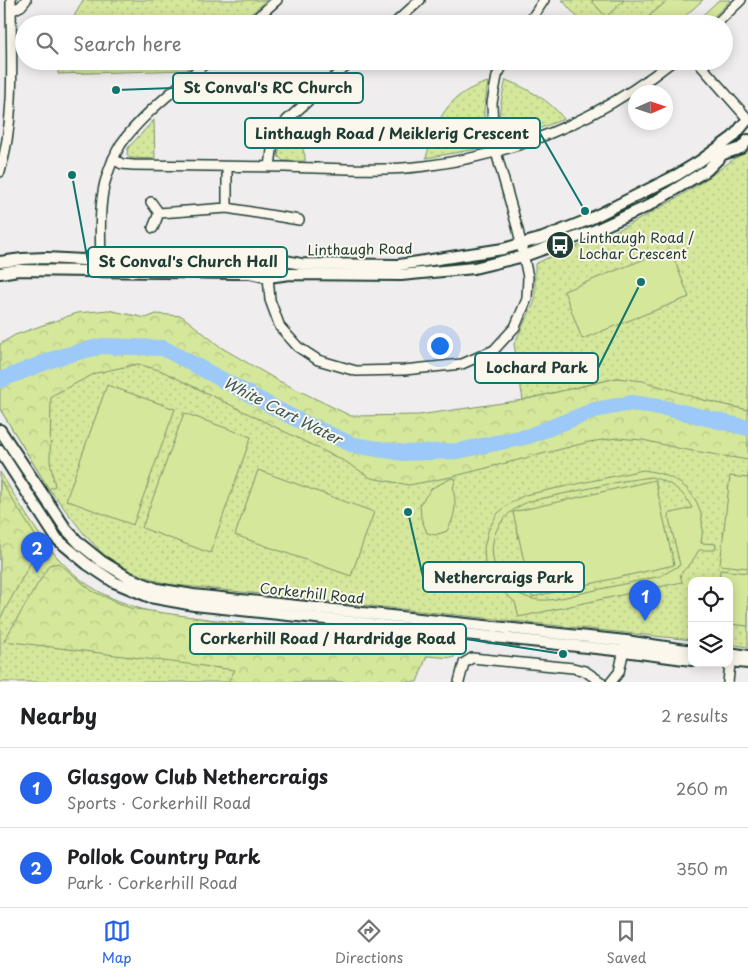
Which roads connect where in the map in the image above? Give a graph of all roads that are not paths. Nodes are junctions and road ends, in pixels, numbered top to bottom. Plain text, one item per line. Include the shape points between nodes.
1 (11, 0) edge
2 (26, 0) edge
3 (277, 0) edge
4 (420, 0) edge
5 (544, 0) edge
6 (741, 0) edge
7 (11, 11) junction
8 (260, 15) edge
9 (404, 15) edge
10 (534, 15) edge
11 (725, 15) edge
12 (198, 70) edge
13 (342, 70) edge
14 (500, 70) edge
15 (662, 70) edge
16 (705, 70) edge
17 (748, 119) edge
18 (748, 140) edge
19 (496, 152) junction
20 (113, 160) junction
21 (227, 166) junction
22 (270, 167) junction
23 (0, 172) edge
24 (151, 202) dead end
25 (227, 208) junction
26 (159, 213) junction
27 (299, 220) dead end
28 (153, 228) dead end
29 (522, 244) junction
30 (101, 256) junction
31 (524, 256) junction
32 (0, 262) edge
33 (267, 264) junction
34 (101, 271) junction
35 (0, 273) edge
36 (268, 277) junction
37 (0, 430) edge
38 (0, 451) edge
39 (625, 646) junction
40 (688, 651) edge
41 (748, 656) edge
42 (733, 657) edge
43 (733, 658) edge
44 (688, 659) edge
45 (748, 663) edge
46 (729, 667) edge
47 (459, 682) edge
48 (601, 682) edge
49 (612, 682) edge
50 (728, 682) edge

1 - 7 street
2 - 7 street
3 - 8 street
4 - 9 street
5 - 10 street
6 - 11 street
7 - 23 street via 10,123
12 - 20 street via 140,123 122,143
13 - 22 street via 287,120 273,142
14 - 19 street via 492,103
15 - 19 street via 580,121
16 - 17 street
17 - 29 street, Linthaugh Road via 732,138 677,175 588,220
18 - 31 street, Linthaugh Road via 741,148 723,154 707,170 646,207 591,232
19 - 22 street via 452,162 393,169
19 - 29 street
20 - 21 street via 133,165
20 - 30 street via 103,198
21 - 22 street
21 - 25 street
24 - 26 street
25 - 26 street
25 - 27 street
26 - 28 street
29 - 31 street
29 - 33 street, Linthaugh Road via 399,265 286,261
30 - 32 street, Linthaugh Road via 83,260
30 - 33 street, Linthaugh Road via 119,261 253,260
30 - 34 street
31 - 36 street, Linthaugh Road via 474,268 401,276 290,274
31 - 36 street via 528,277 527,299 514,327 494,350 462,364 404,370 356,371 318,360 304,352 280,327 270,300
33 - 36 street
34 - 35 street, Linthaugh Road via 18,270
34 - 36 street, Linthaugh Road via 250,273
37 - 39 street, Corkerhill Road via 66,529 80,544 129,578 157,589
38 - 39 street, Corkerhill Road via 57,539 114,582 150,597 194,605
39 - 40 street, Corkerhill Road
39 - 44 street, Corkerhill Road
39 - 49 street via 619,672
41 - 42 street
43 - 45 street
46 - 50 street
47 - 48 street via 464,663 472,658 573,668 585,671

